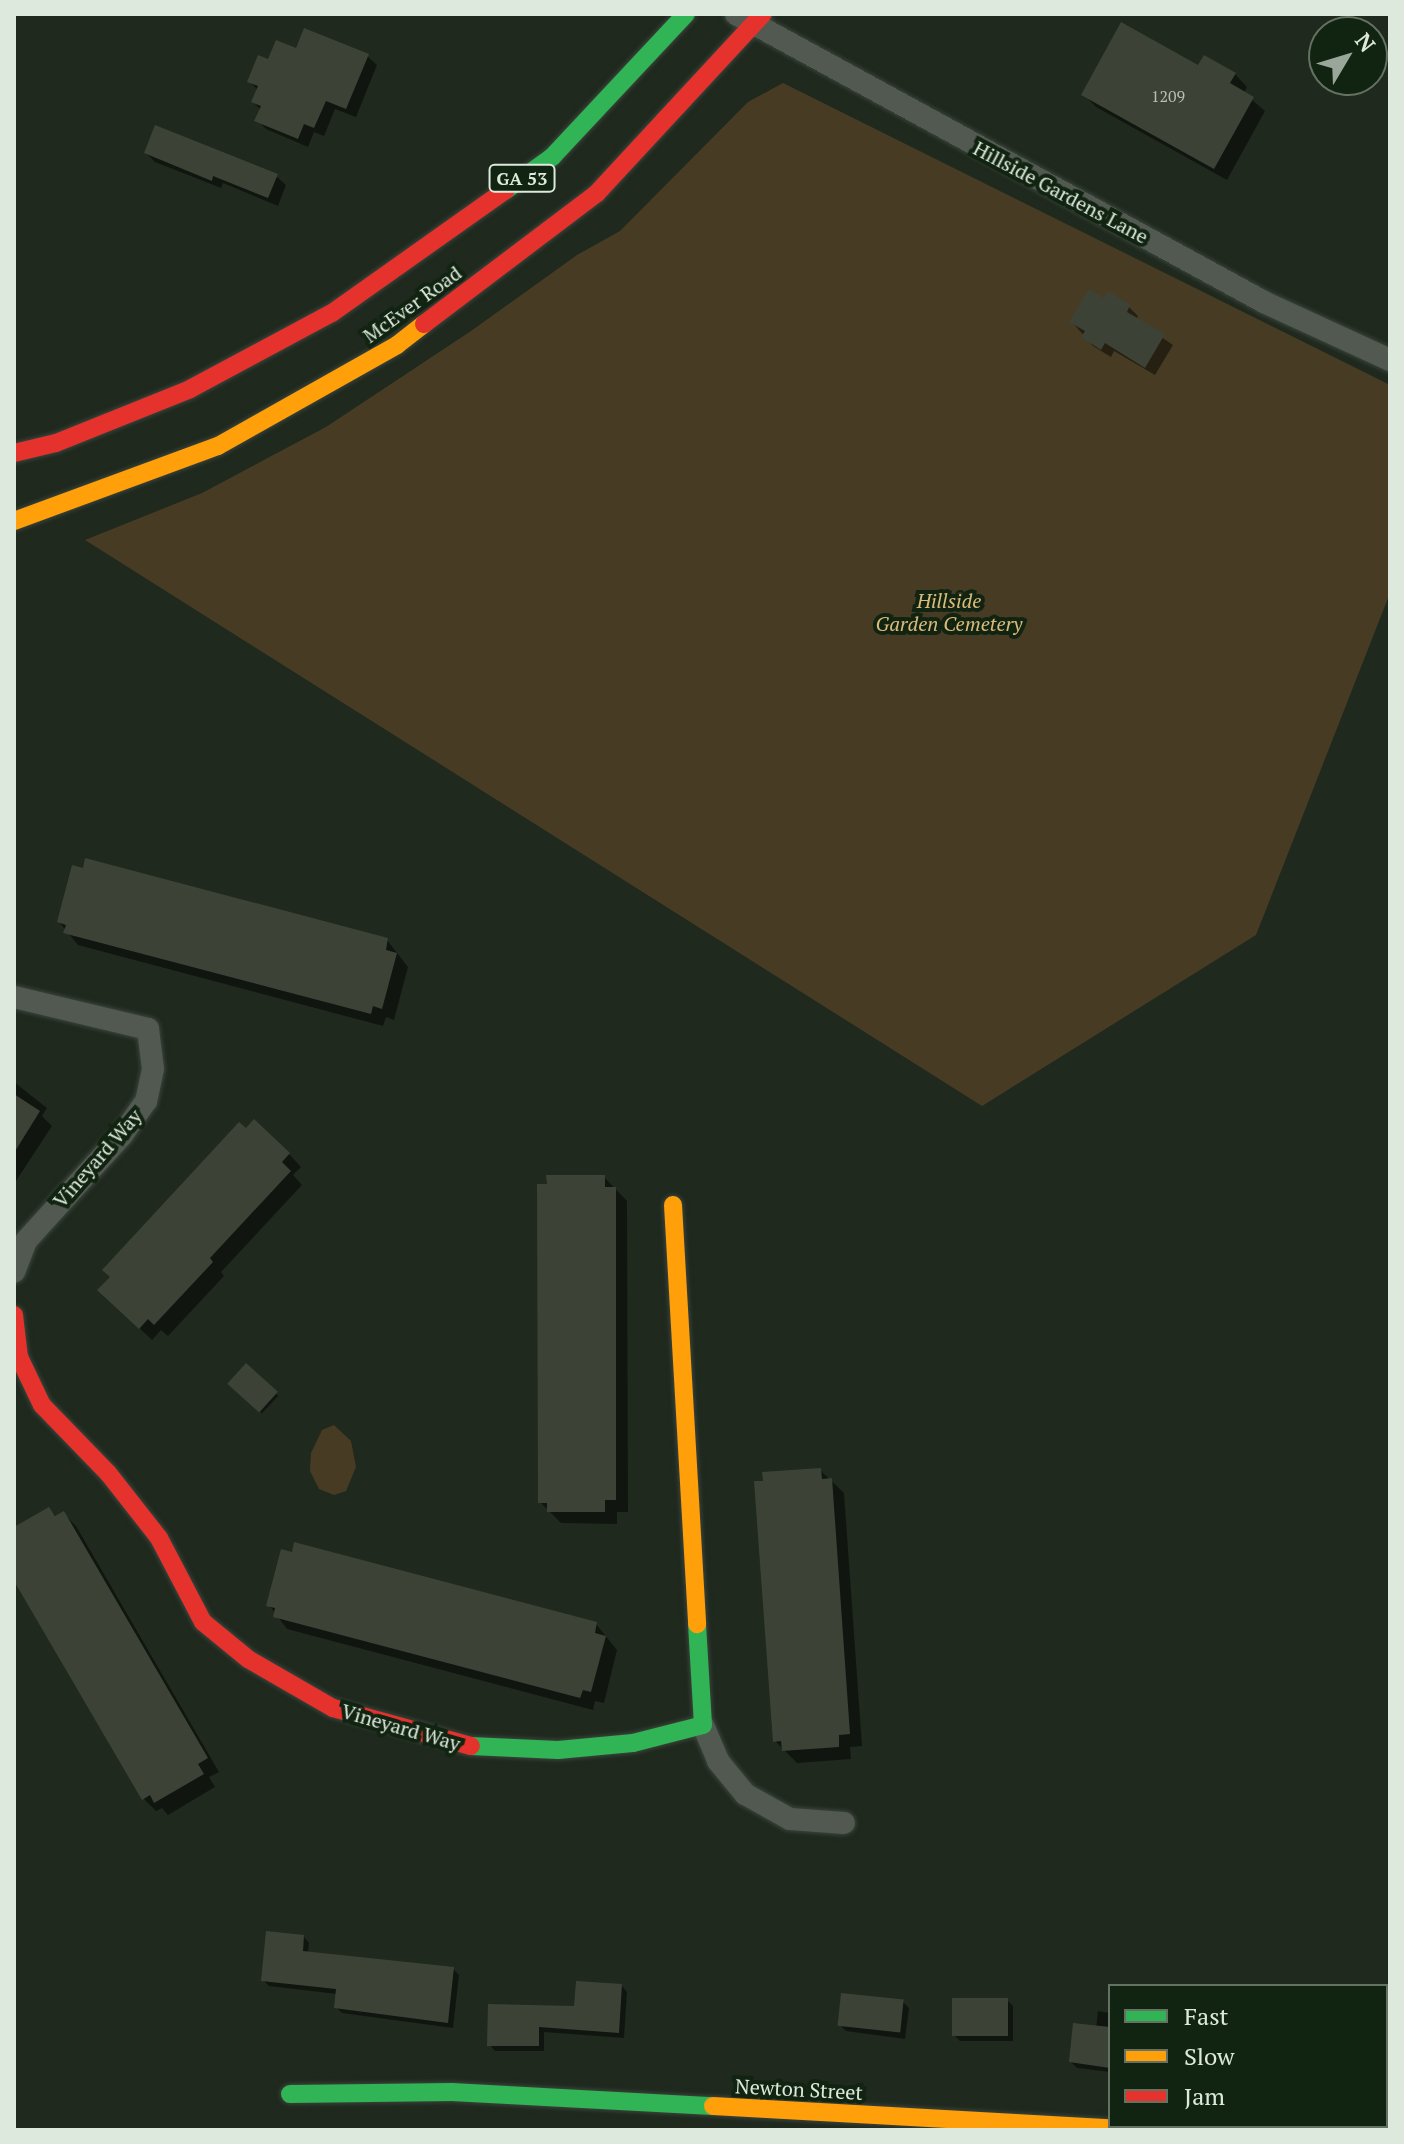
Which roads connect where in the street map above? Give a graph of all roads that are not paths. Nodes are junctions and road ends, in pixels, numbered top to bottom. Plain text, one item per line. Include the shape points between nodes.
1 (686, 14) edge
2 (751, 17) edge
3 (1390, 360) edge
4 (14, 453) edge
5 (14, 521) edge
6 (14, 997) edge
7 (673, 1205) dead end
8 (14, 1272) edge
9 (14, 1315) edge
10 (703, 1725) junction
11 (844, 1823) dead end
12 (290, 2094) dead end
13 (1144, 2130) edge

1 - 4 street, McEver Road / GA 53 via 552,157 332,313 190,389 56,443
2 - 3 street, Hillside Gardens Lane via 1264,302
2 - 5 street, McEver Road / GA 53 via 597,193 397,345 218,446
6 - 8 street, Vineyard Way via 148,1029 153,1069 146,1101 26,1241
7 - 10 street
9 - 10 street, Vineyard Way via 19,1357 42,1405 108,1473 159,1538 203,1622 248,1659 333,1708 464,1746 558,1750 633,1743
10 - 11 street via 718,1761 745,1794 790,1819
12 - 13 street, Newton Street via 452,2092

